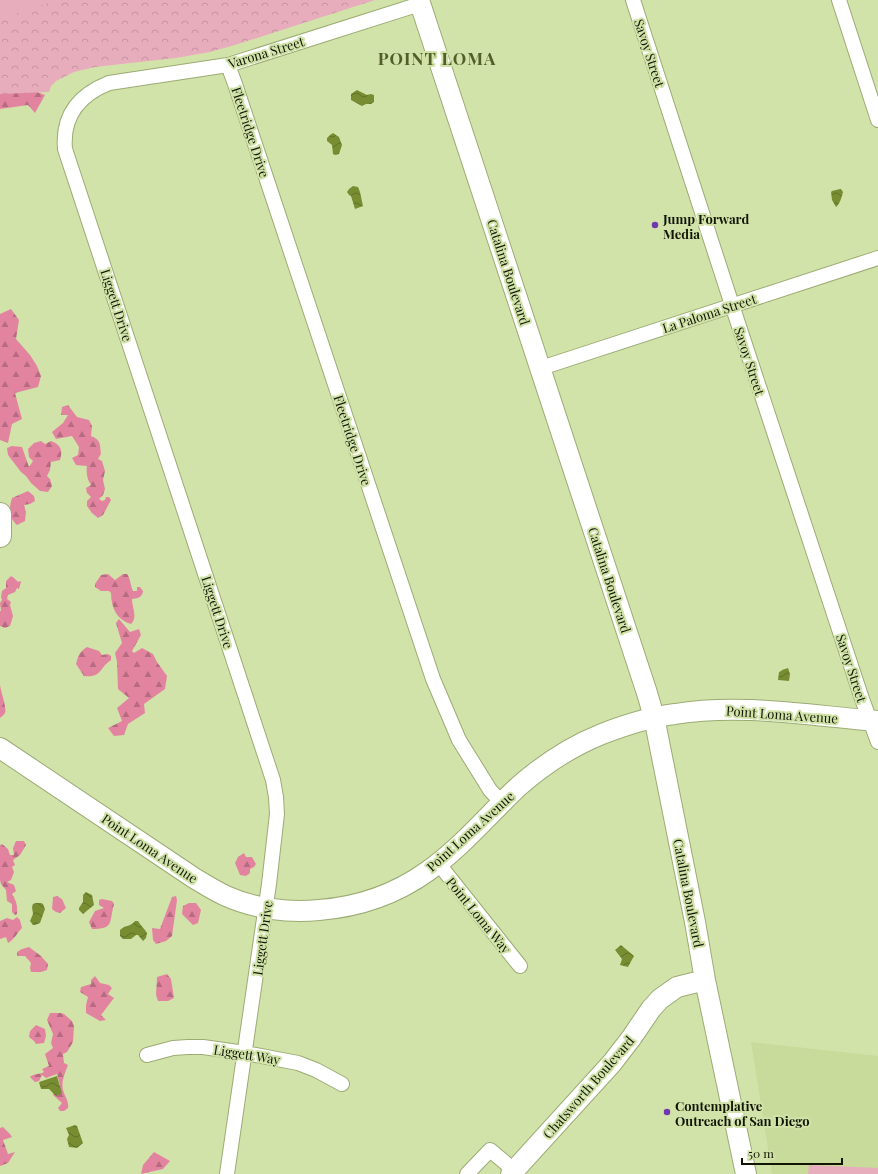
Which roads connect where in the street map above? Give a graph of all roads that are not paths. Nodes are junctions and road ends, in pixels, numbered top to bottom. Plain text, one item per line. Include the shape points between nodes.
1 (633, 0) edge
2 (839, 0) edge
3 (419, 2) edge
4 (228, 65) junction
5 (109, 83) joint
6 (878, 120) edge
7 (878, 258) edge
8 (732, 305) junction
9 (541, 368) junction
10 (0, 514) edge
11 (0, 536) edge
12 (654, 717) junction
13 (874, 721) edge
14 (878, 742) edge
15 (0, 748) edge
16 (502, 803) junction
17 (438, 863) junction
18 (266, 908) junction
19 (520, 966) dead end
20 (705, 980) junction
21 (245, 1053) junction
22 (147, 1055) dead end
23 (342, 1084) dead end
24 (513, 1172) edge
25 (228, 1174) edge
26 (467, 1174) edge
27 (746, 1174) edge

1 - 8 street, Savoy Street
2 - 6 street
3 - 4 street, Varona Street
3 - 9 main road, Catalina Boulevard
4 - 5 street, Varona Street
4 - 16 street, Fleetridge Drive via 433,679 459,740 490,790
5 - 18 street, Liggett Drive via 85,96 75,107 67,122 65,149 273,780 277,814
7 - 8 street, La Paloma Street
8 - 9 street, La Paloma Street
8 - 13 street, Savoy Street
9 - 12 main road, Catalina Boulevard
10 - 11 main road
12 - 13 main road, Point Loma Avenue via 714,710 743,710
12 - 16 main road, Point Loma Avenue via 580,744 537,772
12 - 20 main road, Catalina Boulevard
13 - 14 street, Savoy Street
15 - 18 main road, Point Loma Avenue via 203,884 228,897
16 - 17 main road, Point Loma Avenue
17 - 18 main road, Point Loma Avenue via 394,891 374,899 328,910
17 - 19 street, Point Loma Way
18 - 21 street, Liggett Drive
20 - 24 main road, Chatsworth Boulevard via 677,987 660,999 612,1063
20 - 27 main road, Catalina Boulevard
21 - 22 street, Liggett Way via 188,1047
21 - 23 street, Liggett Way via 298,1063
21 - 25 street, Liggett Drive
24 - 26 street via 490,1150

